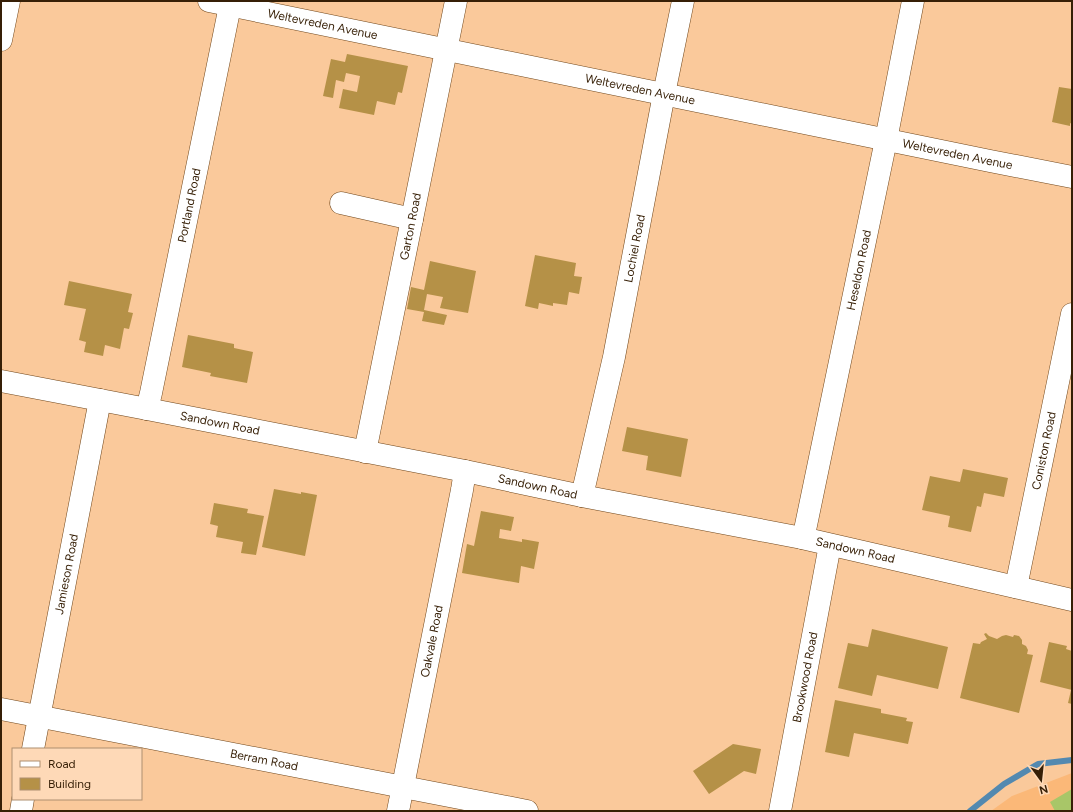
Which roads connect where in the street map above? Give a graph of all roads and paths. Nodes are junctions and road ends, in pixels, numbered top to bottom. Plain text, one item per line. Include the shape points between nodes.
1 (9, 1) edge
2 (209, 1) edge
3 (456, 1) edge
4 (683, 1) edge
5 (913, 1) edge
6 (231, 3) edge
7 (1, 40) edge
8 (447, 50) junction
9 (664, 94) junction
10 (886, 140) junction
11 (1072, 177) edge
12 (341, 203) dead end
13 (412, 219) junction
14 (1072, 314) edge
15 (1, 381) edge
16 (100, 400) junction
17 (1063, 400) edge
18 (147, 409) junction
19 (365, 452) junction
20 (465, 471) junction
21 (582, 496) junction
22 (802, 538) junction
23 (830, 545) junction
24 (1016, 587) junction
25 (1072, 600) edge
26 (1, 709) edge
27 (39, 716) junction
28 (33, 748) edge
29 (402, 786) junction
30 (24, 800) edge
31 (21, 811) edge
32 (398, 811) edge
33 (527, 811) edge
34 (780, 811) edge

1 - 7 street
2 - 6 street, Weltevreden Avenue
3 - 8 street, Garton Road
4 - 9 street, Lochiel Road
5 - 10 street, Heseldon Road
6 - 8 street, Weltevreden Avenue
6 - 18 street, Portland Road
8 - 9 street, Weltevreden Avenue
8 - 13 street, Garton Road
9 - 10 street, Weltevreden Avenue
9 - 21 street, Lochiel Road via 614,356
10 - 11 street, Weltevreden Avenue
10 - 22 street, Heseldon Road
12 - 13 street
13 - 19 street, Garton Road
14 - 17 street, Coniston Road
15 - 16 street, Sandown Road
16 - 18 street, Sandown Road
16 - 27 street, Jamieson Road
17 - 24 street, Coniston Road
18 - 19 street, Sandown Road
19 - 20 street, Sandown Road
20 - 21 street, Sandown Road
20 - 29 street, Oakvale Road
21 - 22 street, Sandown Road
22 - 23 street, Sandown Road
23 - 24 street, Sandown Road
23 - 34 street, Brookwood Road
24 - 25 street, Sandown Road
26 - 27 street, Berram Road
27 - 28 street, Jamieson Road
27 - 29 street, Berram Road
29 - 32 street, Oakvale Road
29 - 33 street, Berram Road
30 - 31 street

